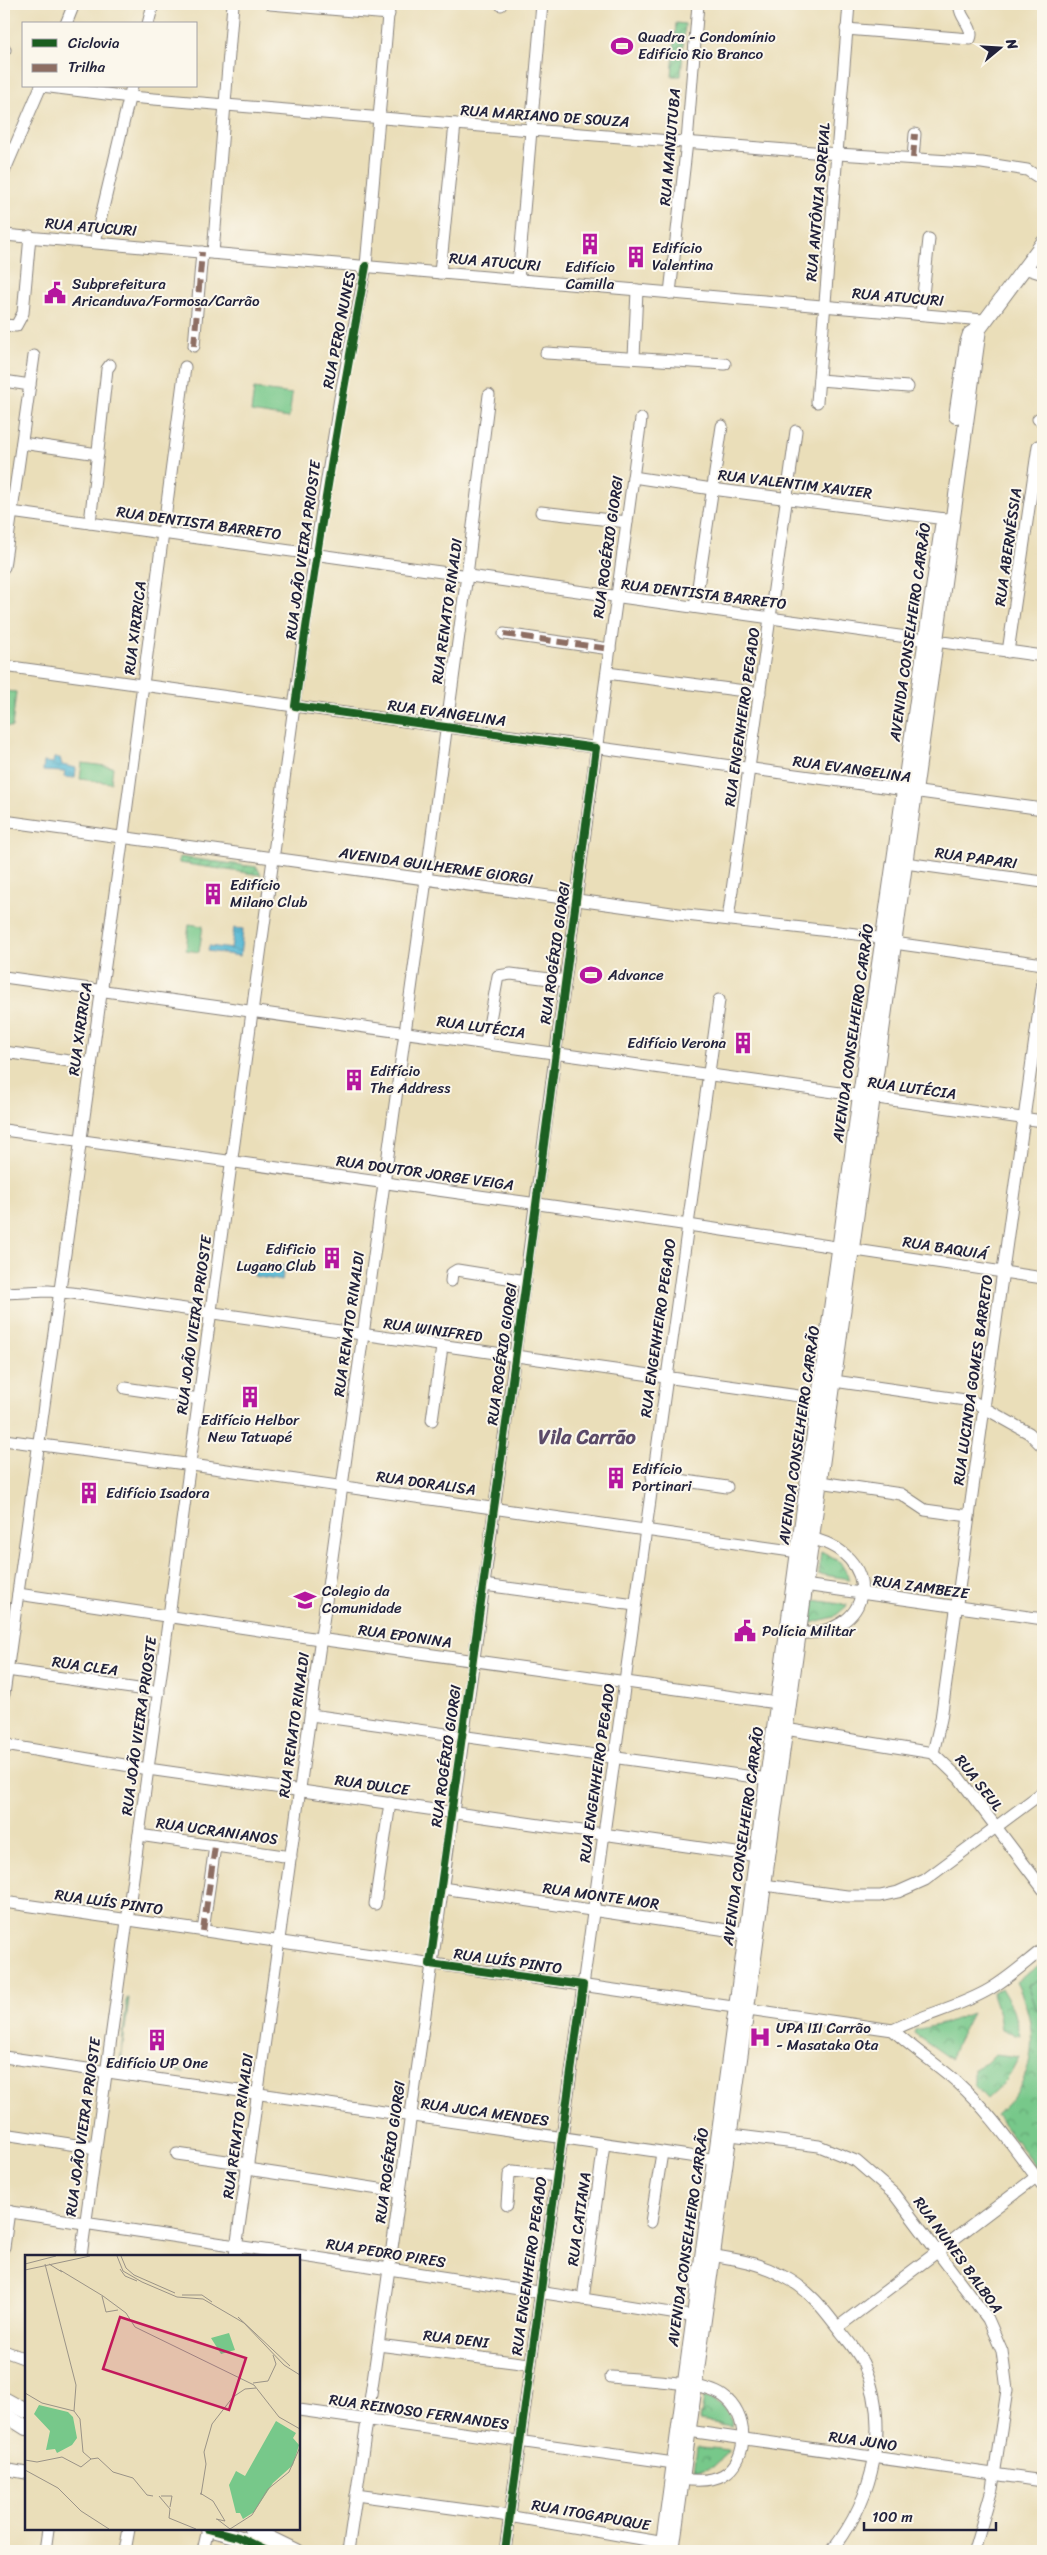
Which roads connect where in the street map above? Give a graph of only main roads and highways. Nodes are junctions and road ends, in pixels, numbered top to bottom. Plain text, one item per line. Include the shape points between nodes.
1 (1043, 243) edge
2 (909, 792) junction
3 (888, 941) junction
4 (847, 1248) junction
5 (826, 1400) junction
6 (807, 1537) junction
7 (4, 2399) edge
8 (25, 2410) edge
9 (4, 2414) edge
10 (25, 2427) edge
11 (212, 2530) edge
12 (251, 2530) edge
13 (269, 2542) edge
14 (668, 2547) edge
15 (296, 2551) edge

1 - 2 main road, AVENIDA CONSELHEIRO CARRÃO via 970,334 967,343 948,519
2 - 3 main road, AVENIDA CONSELHEIRO CARRÃO
2 - 3 main road, AVENIDA CONSELHEIRO CARRÃO via 905,863
3 - 4 main road, AVENIDA CONSELHEIRO CARRÃO
4 - 5 main road, AVENIDA CONSELHEIRO CARRÃO
4 - 5 main road, AVENIDA CONSELHEIRO CARRÃO via 834,1381
5 - 6 main road, AVENIDA CONSELHEIRO CARRÃO
5 - 6 main road, AVENIDA CONSELHEIRO CARRÃO via 820,1482
6 - 14 main road, AVENIDA CONSELHEIRO CARRÃO
7 - 8 main road
9 - 10 main road
11 - 13 main road
12 - 13 main road
13 - 15 main road

